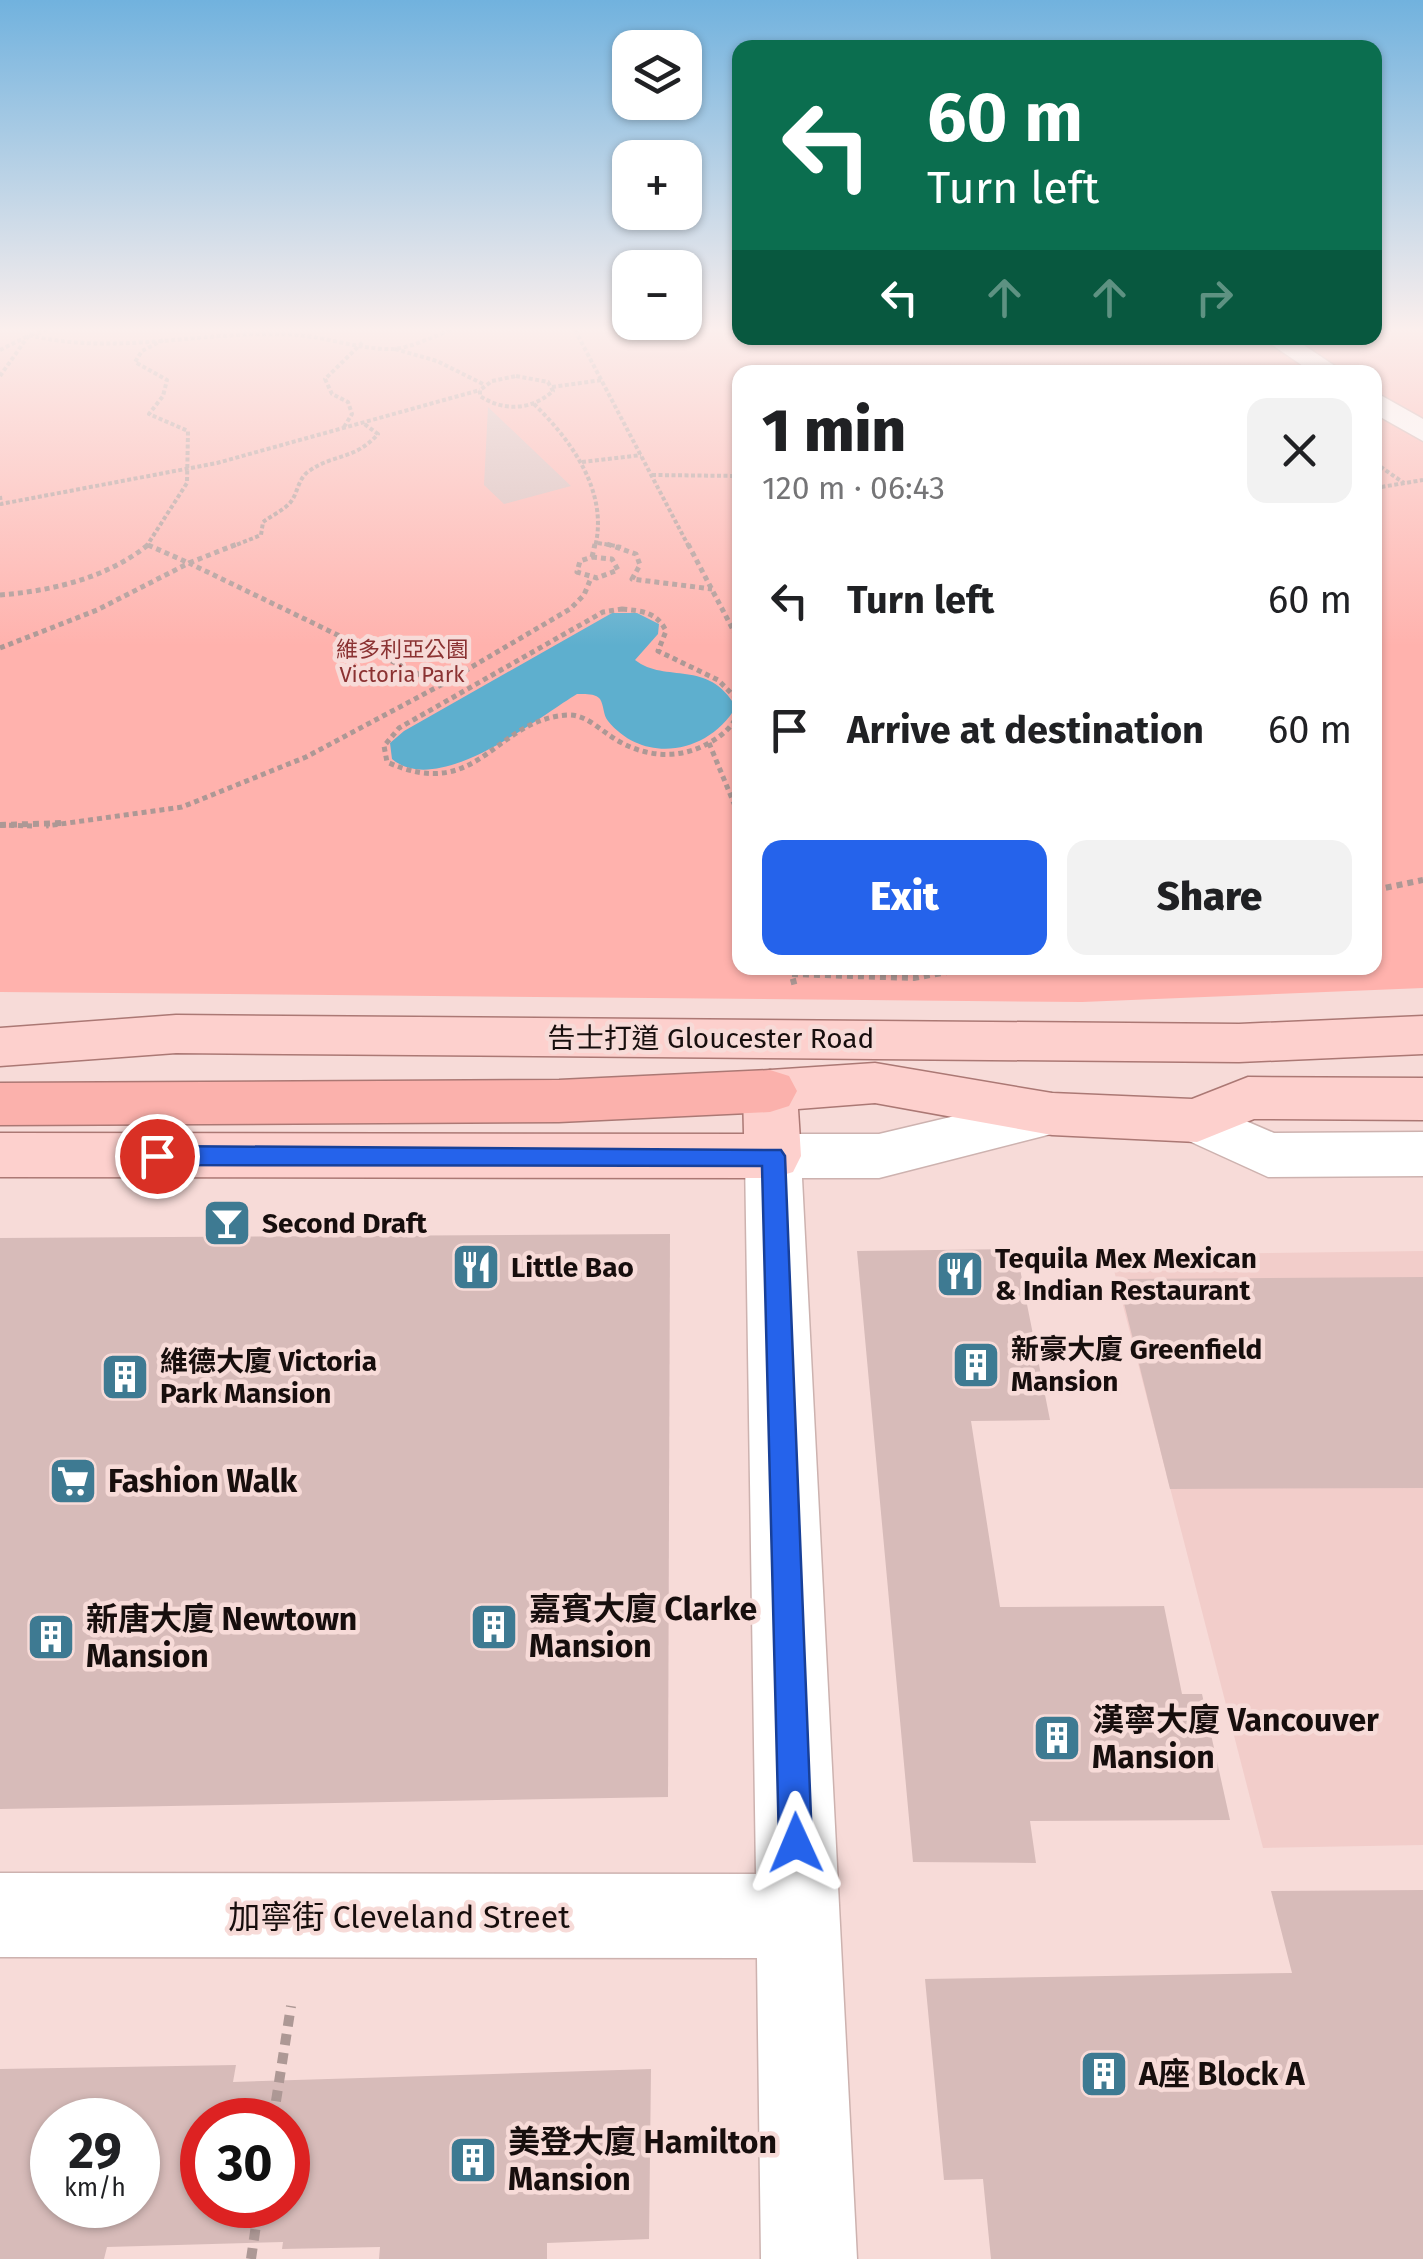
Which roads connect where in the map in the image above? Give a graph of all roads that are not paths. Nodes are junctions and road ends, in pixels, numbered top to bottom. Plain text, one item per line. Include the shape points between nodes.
1 (1423, 1035) edge
2 (0, 1047) edge
3 (1423, 1099) edge
4 (0, 1104) edge
5 (1052, 1114) junction
6 (1198, 1121) junction
7 (772, 1124) junction
8 (1423, 1154) edge
9 (0, 1155) edge
10 (0, 1915) edge
11 (798, 1916) junction
12 (809, 2259) edge

1 - 2 main road, 告士打道 Gloucester Road via 1239,1042 176,1034
3 - 6 main road, 告士打道 Gloucester Road via 1248,1098
4 - 7 highway via 506,1102
5 - 6 main road, 告士打道 Gloucester Road
5 - 7 street, 告士打道 Gloucester Road via 879,1156
5 - 7 main road, 告士打道 Gloucester Road via 876,1083
6 - 8 street, 告士打道 Gloucester Road via 1268,1155
7 - 9 main road, 告士打道 Gloucester Road
7 - 11 street
10 - 11 street, 加寧街 Cleveland Street
11 - 12 street

